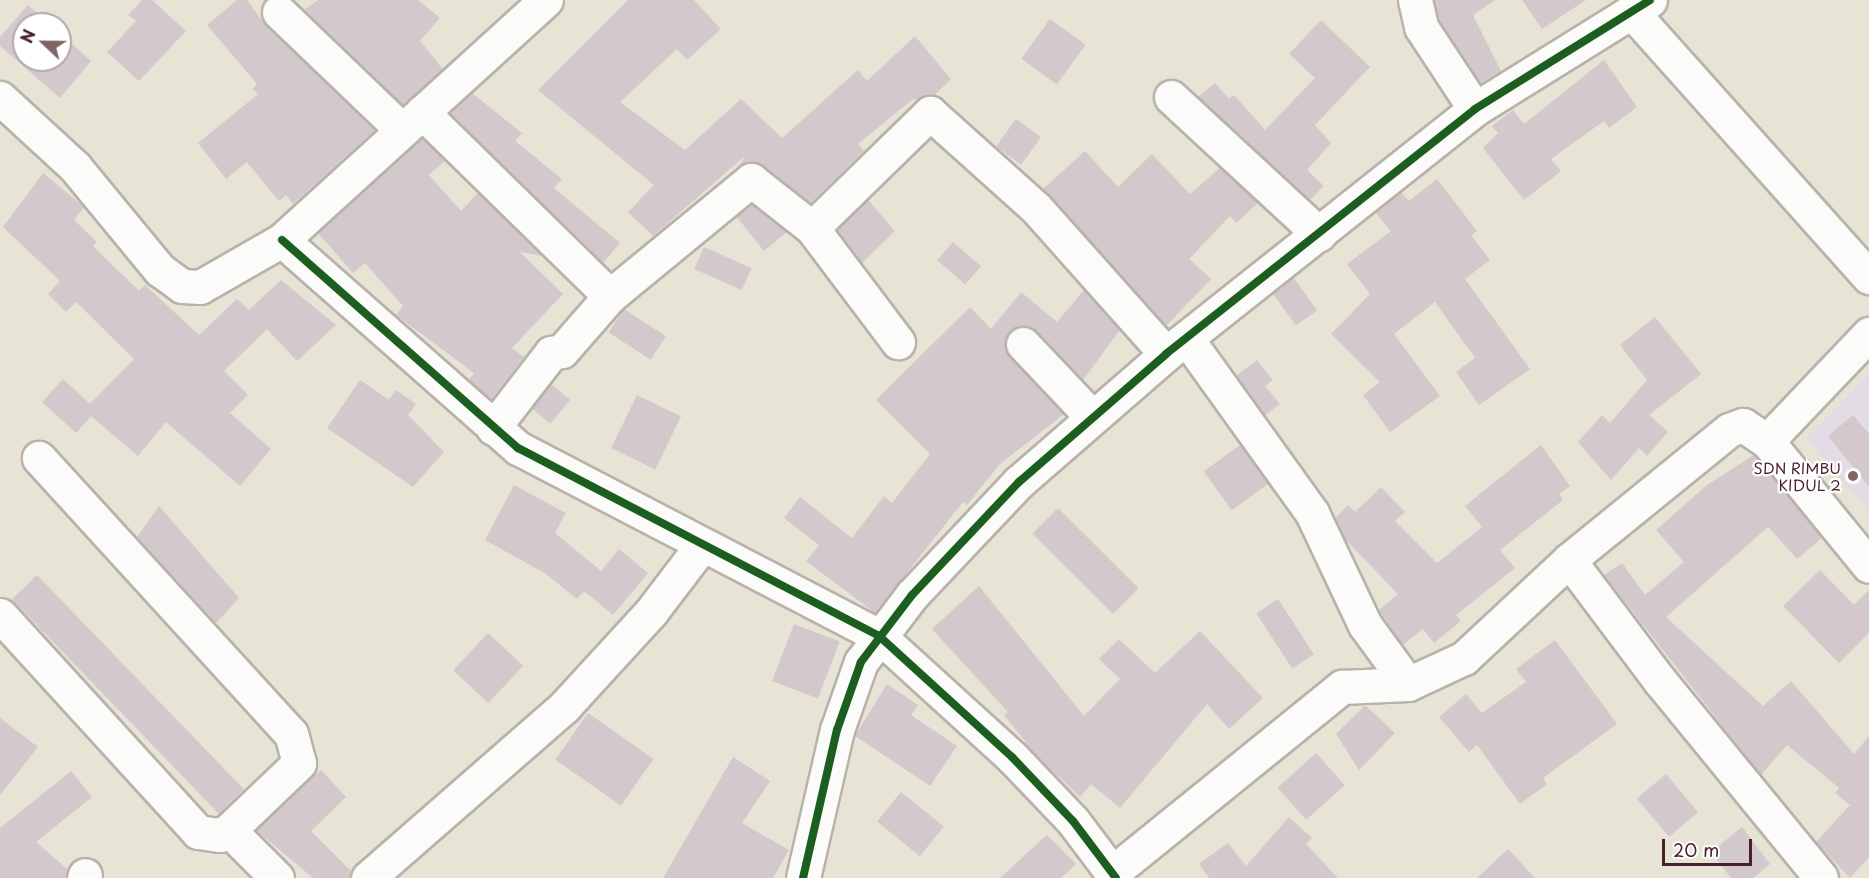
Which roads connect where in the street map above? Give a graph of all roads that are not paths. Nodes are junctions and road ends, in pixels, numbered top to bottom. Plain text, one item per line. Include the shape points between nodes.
1 (546, 0) edge
2 (1415, 0) edge
3 (1641, 5) edge
4 (279, 12) dead end
5 (1171, 97) dead end
6 (0, 98) edge
7 (1475, 109) junction
8 (412, 121) junction
9 (812, 228) junction
10 (1319, 234) junction
11 (282, 240) junction
12 (1869, 277) edge
13 (610, 296) junction
14 (1869, 334) edge
15 (898, 342) dead end
16 (1023, 344) dead end
17 (1176, 347) junction
18 (1090, 416) junction
19 (493, 428) junction
20 (1767, 441) junction
21 (39, 458) dead end
22 (702, 545) junction
23 (1569, 560) junction
24 (1869, 566) edge
25 (0, 615) edge
26 (879, 636) junction
27 (1408, 684) junction
28 (229, 830) junction
29 (1114, 875) edge
30 (277, 878) edge
31 (368, 878) edge
32 (803, 878) edge
33 (1821, 878) edge

1 - 8 street
2 - 7 street via 1421,27
3 - 7 street
3 - 12 street
4 - 8 street
5 - 10 street
6 - 11 street via 75,167 160,270 182,286 200,287
7 - 10 street
8 - 11 street
8 - 13 street
9 - 13 street via 751,180 744,181
9 - 15 street
9 - 17 street via 930,113 1035,208
10 - 17 street
11 - 19 street
13 - 19 street via 562,351 551,353
14 - 20 street
16 - 18 street
17 - 18 street
17 - 27 street via 1312,513 1365,625
18 - 26 street via 1019,482
19 - 22 street via 527,453
20 - 23 street via 1743,425 1729,430
20 - 24 street
21 - 28 street via 291,734 298,763
22 - 26 street
22 - 31 street via 651,612 564,707
23 - 27 street via 1464,658
23 - 33 street
25 - 28 street via 198,832 220,835
26 - 29 street via 1012,757
26 - 32 street via 861,663 837,730
27 - 29 street via 1342,687
28 - 30 street

